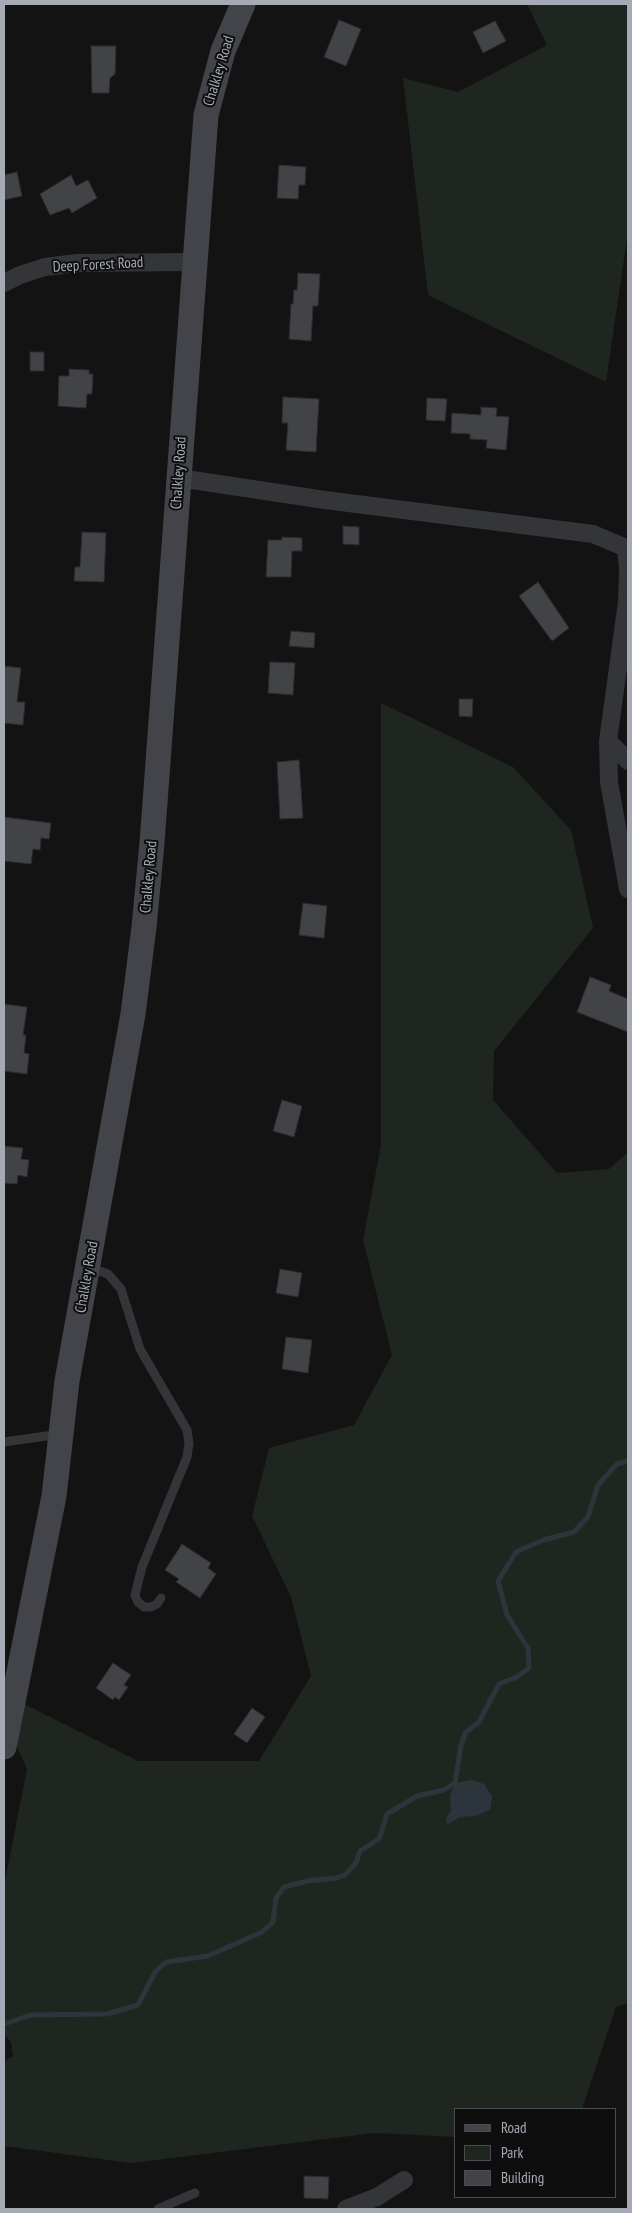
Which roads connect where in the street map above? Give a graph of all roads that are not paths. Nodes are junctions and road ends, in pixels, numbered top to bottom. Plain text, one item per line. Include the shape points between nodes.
1 (243, 4) edge
2 (195, 262) junction
3 (4, 283) edge
4 (179, 478) junction
5 (628, 569) edge
6 (624, 653) edge
7 (608, 741) junction
8 (628, 761) edge
9 (628, 889) edge
10 (89, 1267) junction
11 (60, 1434) junction
12 (4, 1442) edge
13 (161, 1598) dead end
14 (4, 1747) edge
15 (404, 2180) dead end
16 (195, 2193) dead end
17 (158, 2209) edge
18 (346, 2209) edge

1 - 2 street, Chalkley Road via 223,51 206,115
2 - 3 street, Deep Forest Road via 77,263 45,267
2 - 4 street, Chalkley Road
4 - 5 street via 593,534 626,548
4 - 10 street, Chalkley Road via 144,927 128,1047
5 - 6 street
6 - 7 street
7 - 8 street
7 - 9 street via 609,782
10 - 11 street, Chalkley Road
10 - 13 lane via 108,1274 121,1289 140,1349 186,1430 189,1443 187,1456 142,1567 135,1595 144,1607 158,1604
11 - 12 lane
11 - 14 street, Chalkley Road via 54,1496
15 - 18 street via 377,2197
16 - 17 lane

